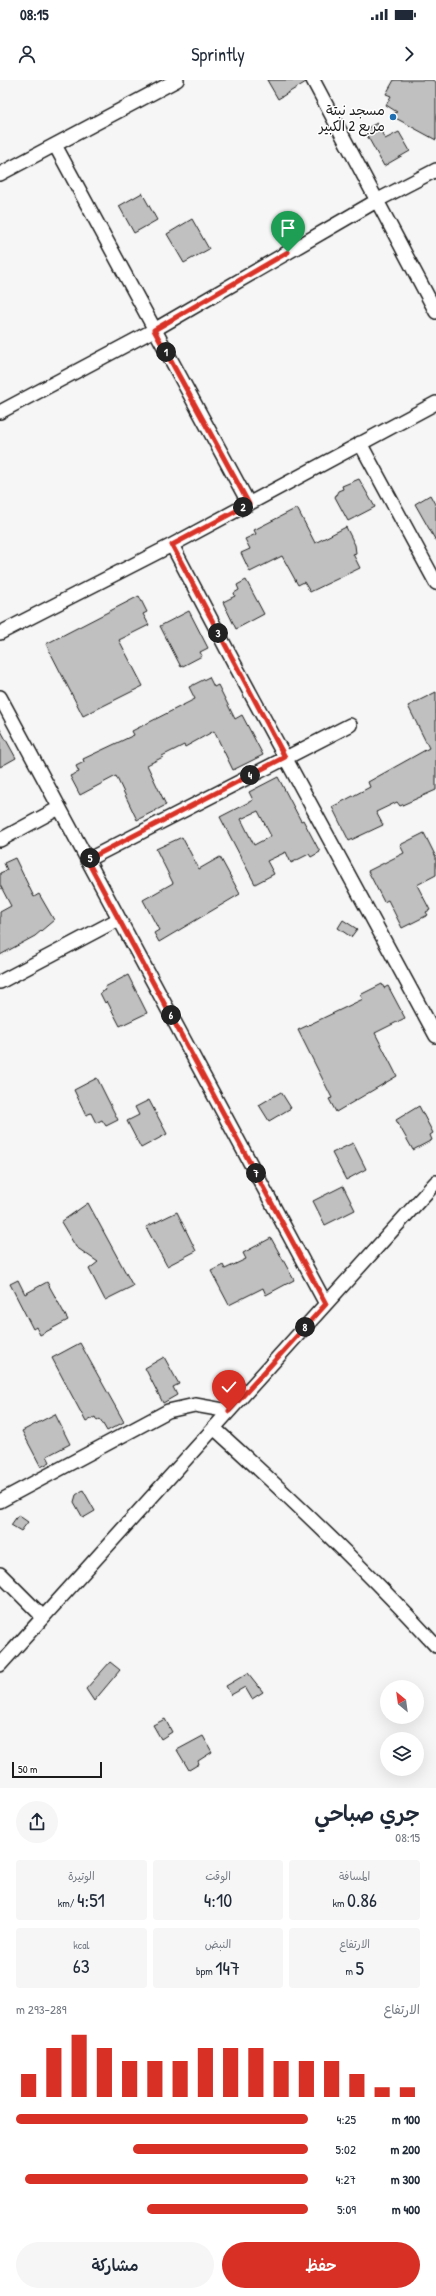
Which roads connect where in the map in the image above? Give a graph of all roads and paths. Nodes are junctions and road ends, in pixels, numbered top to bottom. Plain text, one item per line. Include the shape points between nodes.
1 (177, 80) edge
2 (313, 80) edge
3 (55, 145) junction
4 (436, 170) edge
5 (0, 174) edge
6 (378, 200) junction
7 (436, 312) edge
8 (154, 330) junction
9 (436, 403) edge
10 (0, 412) edge
11 (360, 443) junction
12 (249, 504) junction
13 (172, 545) junction
14 (436, 583) edge
15 (0, 634) edge
16 (0, 697) edge
17 (350, 725) dead end
18 (285, 757) junction
19 (59, 808) junction
20 (0, 840) edge
21 (87, 860) junction
22 (119, 919) junction
23 (0, 982) edge
24 (436, 1036) edge
25 (436, 1182) edge
26 (326, 1304) junction
27 (229, 1411) junction
28 (214, 1428) junction
29 (0, 1501) edge
30 (0, 1574) edge
31 (43, 1617) junction
32 (436, 1646) edge
33 (0, 1665) edge

1 - 3 street
2 - 6 street
3 - 5 street
3 - 8 street
4 - 6 street
6 - 7 street
6 - 8 street
8 - 10 street
8 - 12 street
9 - 11 street
11 - 12 street
11 - 14 street
12 - 13 street
13 - 15 street
13 - 18 street
16 - 19 street
17 - 18 street
18 - 21 street
18 - 24 street
19 - 20 street
19 - 21 street
21 - 22 street
22 - 23 street
22 - 26 street
25 - 26 street
26 - 27 street
27 - 28 street
27 - 29 street via 196,1405 168,1411
28 - 31 street
28 - 32 street via 287,1494 394,1600
30 - 31 street
31 - 33 street

